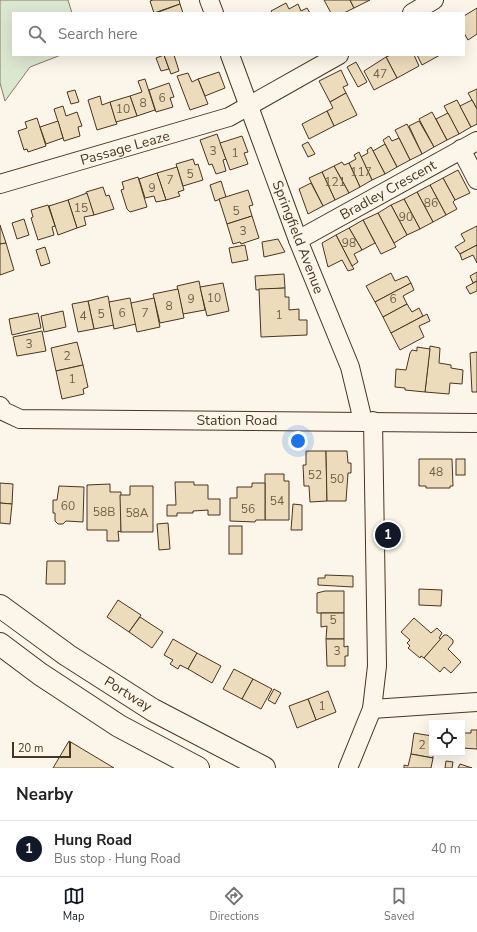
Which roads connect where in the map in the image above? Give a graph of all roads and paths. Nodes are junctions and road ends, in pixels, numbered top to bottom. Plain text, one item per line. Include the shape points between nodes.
1 (209, 0) edge
2 (434, 0) edge
3 (214, 12) edge
4 (414, 12) edge
5 (230, 56) edge
6 (337, 56) edge
7 (249, 106) junction
8 (469, 145) edge
9 (477, 180) edge
10 (0, 184) edge
11 (298, 240) junction
12 (1, 410) edge
13 (368, 421) junction
14 (477, 423) edge
15 (0, 606) edge
16 (0, 644) edge
17 (477, 702) edge
18 (372, 710) junction
19 (198, 768) edge
20 (264, 768) edge
21 (348, 768) edge

1 - 3 street
2 - 4 street
5 - 7 street, Springfield Avenue
6 - 7 street, Passage Leaze
7 - 10 street, Passage Leaze via 229,117
7 - 11 street, Springfield Avenue
8 - 9 street
8 - 11 street, Bradley Crescent
11 - 13 street, Springfield Avenue via 350,367
12 - 13 street, Station Road via 20,418 40,419
13 - 14 street, Station Road
13 - 18 street, Springfield Avenue via 377,666
15 - 20 highway, Portway via 67,655 153,710
16 - 19 highway via 40,674 119,726
17 - 18 street
18 - 21 street, Springfield Avenue

